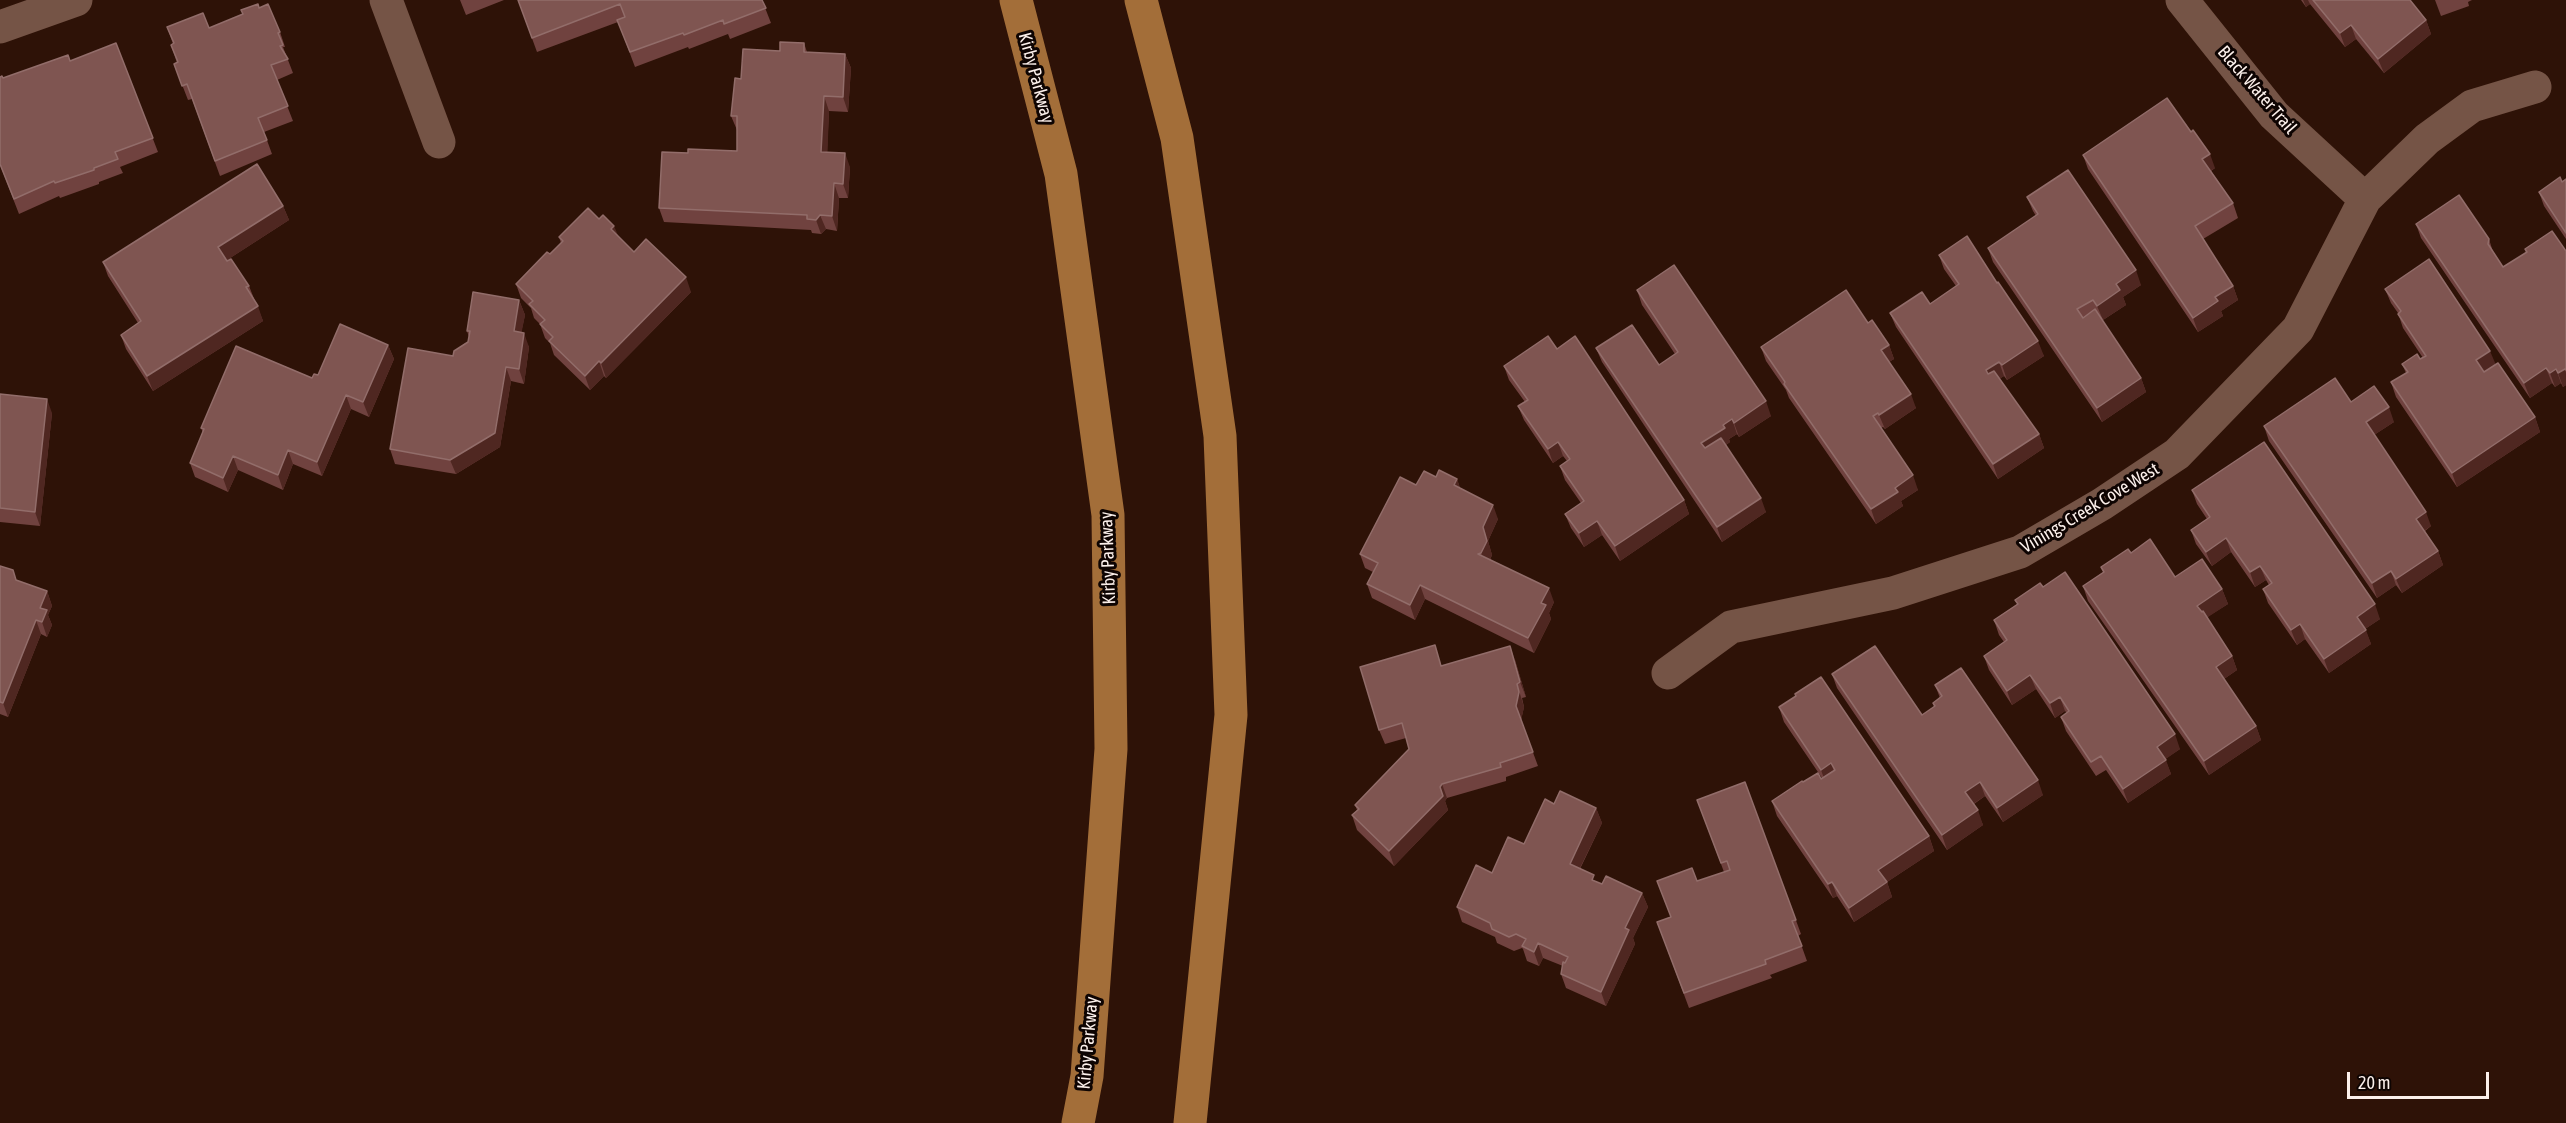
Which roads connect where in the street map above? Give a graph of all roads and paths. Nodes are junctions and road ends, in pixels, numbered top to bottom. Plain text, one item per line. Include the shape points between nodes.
1 (76, 0) edge
2 (386, 0) edge
3 (1016, 0) edge
4 (1141, 0) edge
5 (2182, 0) edge
6 (0, 27) edge
7 (2535, 87) dead end
8 (439, 142) dead end
9 (2365, 199) junction
10 (1668, 673) dead end
11 (1078, 1123) edge
12 (1190, 1123) edge

1 - 6 street
2 - 8 street
3 - 11 main road, Kirby Parkway via 1061,174 1108,515 1111,749 1088,1076
4 - 12 main road via 1177,138 1220,436 1231,715
5 - 9 street, Black Water Trail via 2274,115
7 - 9 street, Vinings Creek Cove West via 2472,106 2427,139
9 - 10 street, Vinings Creek Cove West via 2298,328 2177,454 2020,552 1893,592 1731,627

